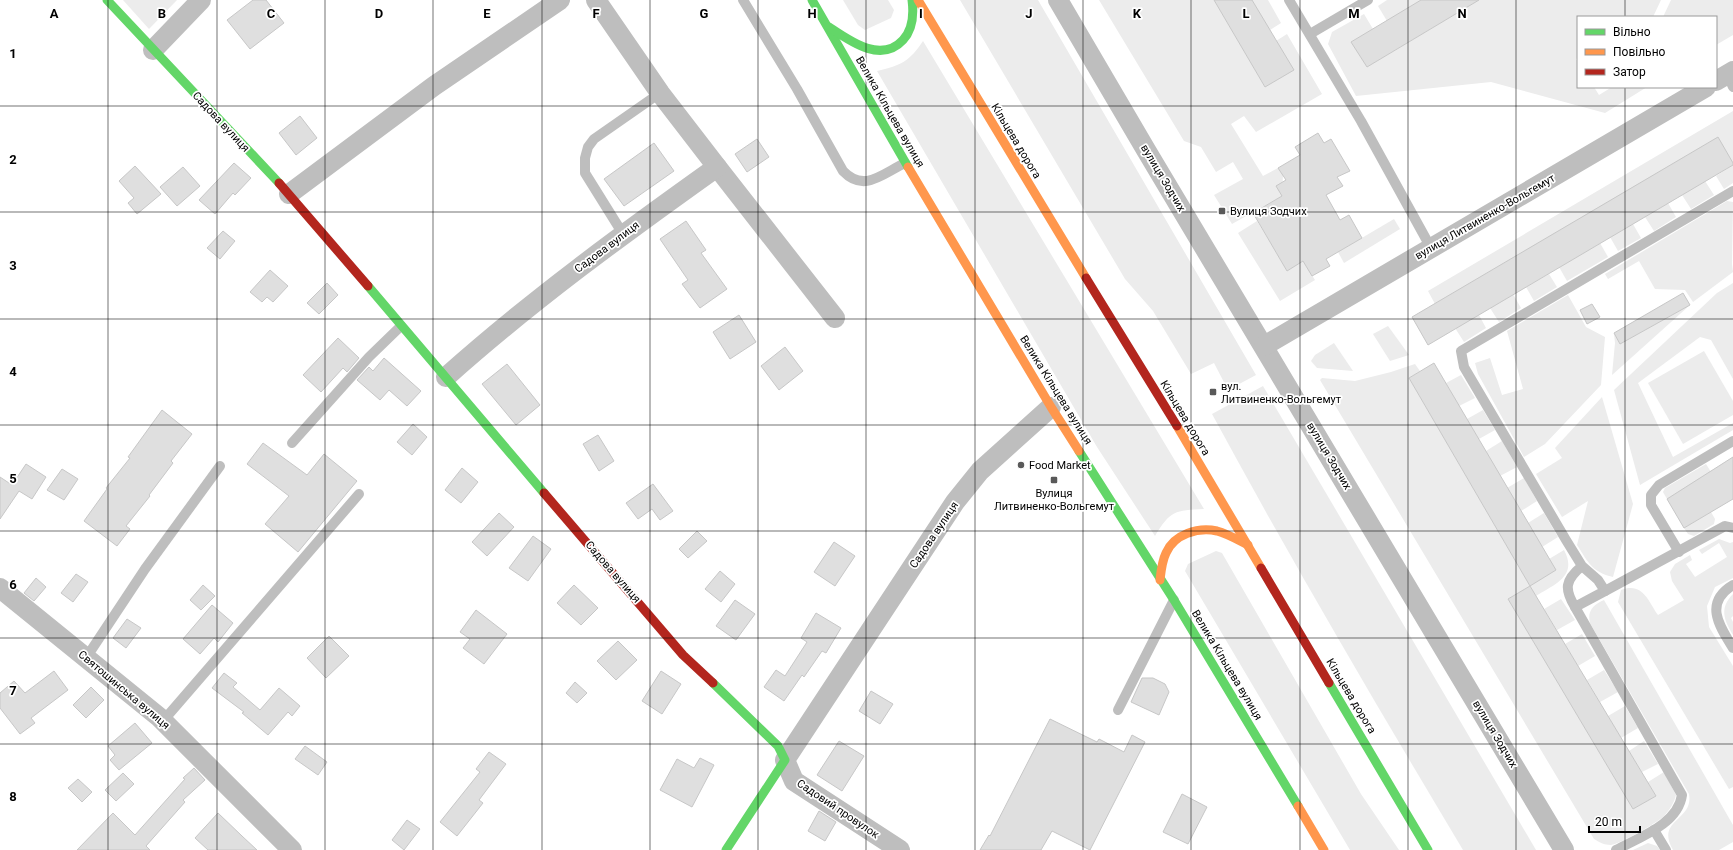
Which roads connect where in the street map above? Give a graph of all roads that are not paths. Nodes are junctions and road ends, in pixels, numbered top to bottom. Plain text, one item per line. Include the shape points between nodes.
1 (106, 0) edge
2 (201, 0) edge
3 (560, 0) edge
4 (596, 0) edge
5 (743, 0) edge
6 (812, 0) edge
7 (912, 0) edge
8 (918, 0) edge
9 (1058, 0) edge
10 (1289, 0) edge
11 (1368, 0) edge
12 (825, 24) junction
13 (1310, 34) junction
14 (153, 50) junction
15 (1704, 88) edge
16 (660, 93) junction
17 (905, 163) junction
18 (716, 167) junction
19 (1733, 191) edge
20 (289, 194) junction
21 (623, 234) junction
22 (1432, 248) junction
23 (835, 318) dead end
24 (401, 326) junction
25 (1264, 346) junction
26 (446, 377) junction
27 (1051, 407) junction
28 (1733, 441) edge
29 (292, 443) dead end
30 (220, 466) dead end
31 (358, 494) dead end
32 (1733, 528) edge
33 (1248, 545) junction
34 (1679, 552) junction
35 (1582, 566) junction
36 (1160, 580) junction
37 (1733, 586) edge
38 (0, 588) edge
39 (1605, 591) junction
40 (1174, 600) junction
41 (1575, 607) junction
42 (1733, 648) edge
43 (86, 658) junction
44 (1118, 710) dead end
45 (163, 721) junction
46 (785, 760) junction
47 (1654, 830) junction
48 (292, 850) edge
49 (726, 850) edge
50 (900, 850) edge
51 (1324, 850) edge
52 (1428, 850) edge
53 (1564, 850) edge
54 (1616, 850) edge
55 (1666, 850) edge

1 - 14 main road, Садова вулиця
2 - 14 street
3 - 20 street via 434,86
4 - 16 street
5 - 17 lane via 843,171 850,178 860,182 869,181
6 - 12 main road, Велика Кільцева вулиця
7 - 12 main road via 911,28 903,41 892,49 880,52 867,49
8 - 33 main road, Кільцева дорога via 1022,176
9 - 25 street, вулиця Зодчих
10 - 13 lane
11 - 13 lane
12 - 17 main road, Велика Кільцева вулиця
13 - 22 lane
14 - 20 main road, Садова вулиця
15 - 22 street, вулиця Литвиненко-Вольгемут
16 - 18 street
16 - 21 lane via 594,139 585,158 585,174
17 - 27 main road, Велика Кільцева вулиця
18 - 21 street, Садова вулиця
18 - 23 street
19 - 35 lane via 1461,351 1464,367
20 - 24 main road, Садова вулиця
21 - 26 street, Садова вулиця via 494,335
22 - 25 street, вулиця Литвиненко-Вольгемут
24 - 26 main road, Садова вулиця
24 - 29 lane via 369,357
25 - 53 street, вулиця Зодчих
26 - 46 main road, Садова вулиця via 683,655 778,746
27 - 36 main road, Велика Кільцева вулиця
27 - 46 street, Садова вулиця via 980,471 955,502
28 - 34 lane via 1659,485 1651,495 1651,505
30 - 43 lane via 145,569
31 - 45 lane
32 - 34 lane via 1725,526
33 - 36 main road via 1221,532 1198,530 1180,536 1169,547 1162,563
33 - 52 main road, Кільцева дорога
34 - 39 lane
35 - 39 lane via 1598,580
35 - 41 lane via 1567,586 1568,595
36 - 40 main road, Велика Кільцева вулиця
37 - 42 lane via 1720,598 1716,609 1718,622
38 - 43 street, Святошинська вулиця
39 - 41 lane
40 - 44 lane
40 - 51 main road, Велика Кільцева вулиця
41 - 47 lane via 1682,794 1681,805 1667,821
43 - 45 street, Святошинська вулиця
45 - 48 street, Святошинська вулиця
46 - 49 main road, Садова вулиця
46 - 50 street, Садовий провулок via 794,781
47 - 54 lane
47 - 55 lane

